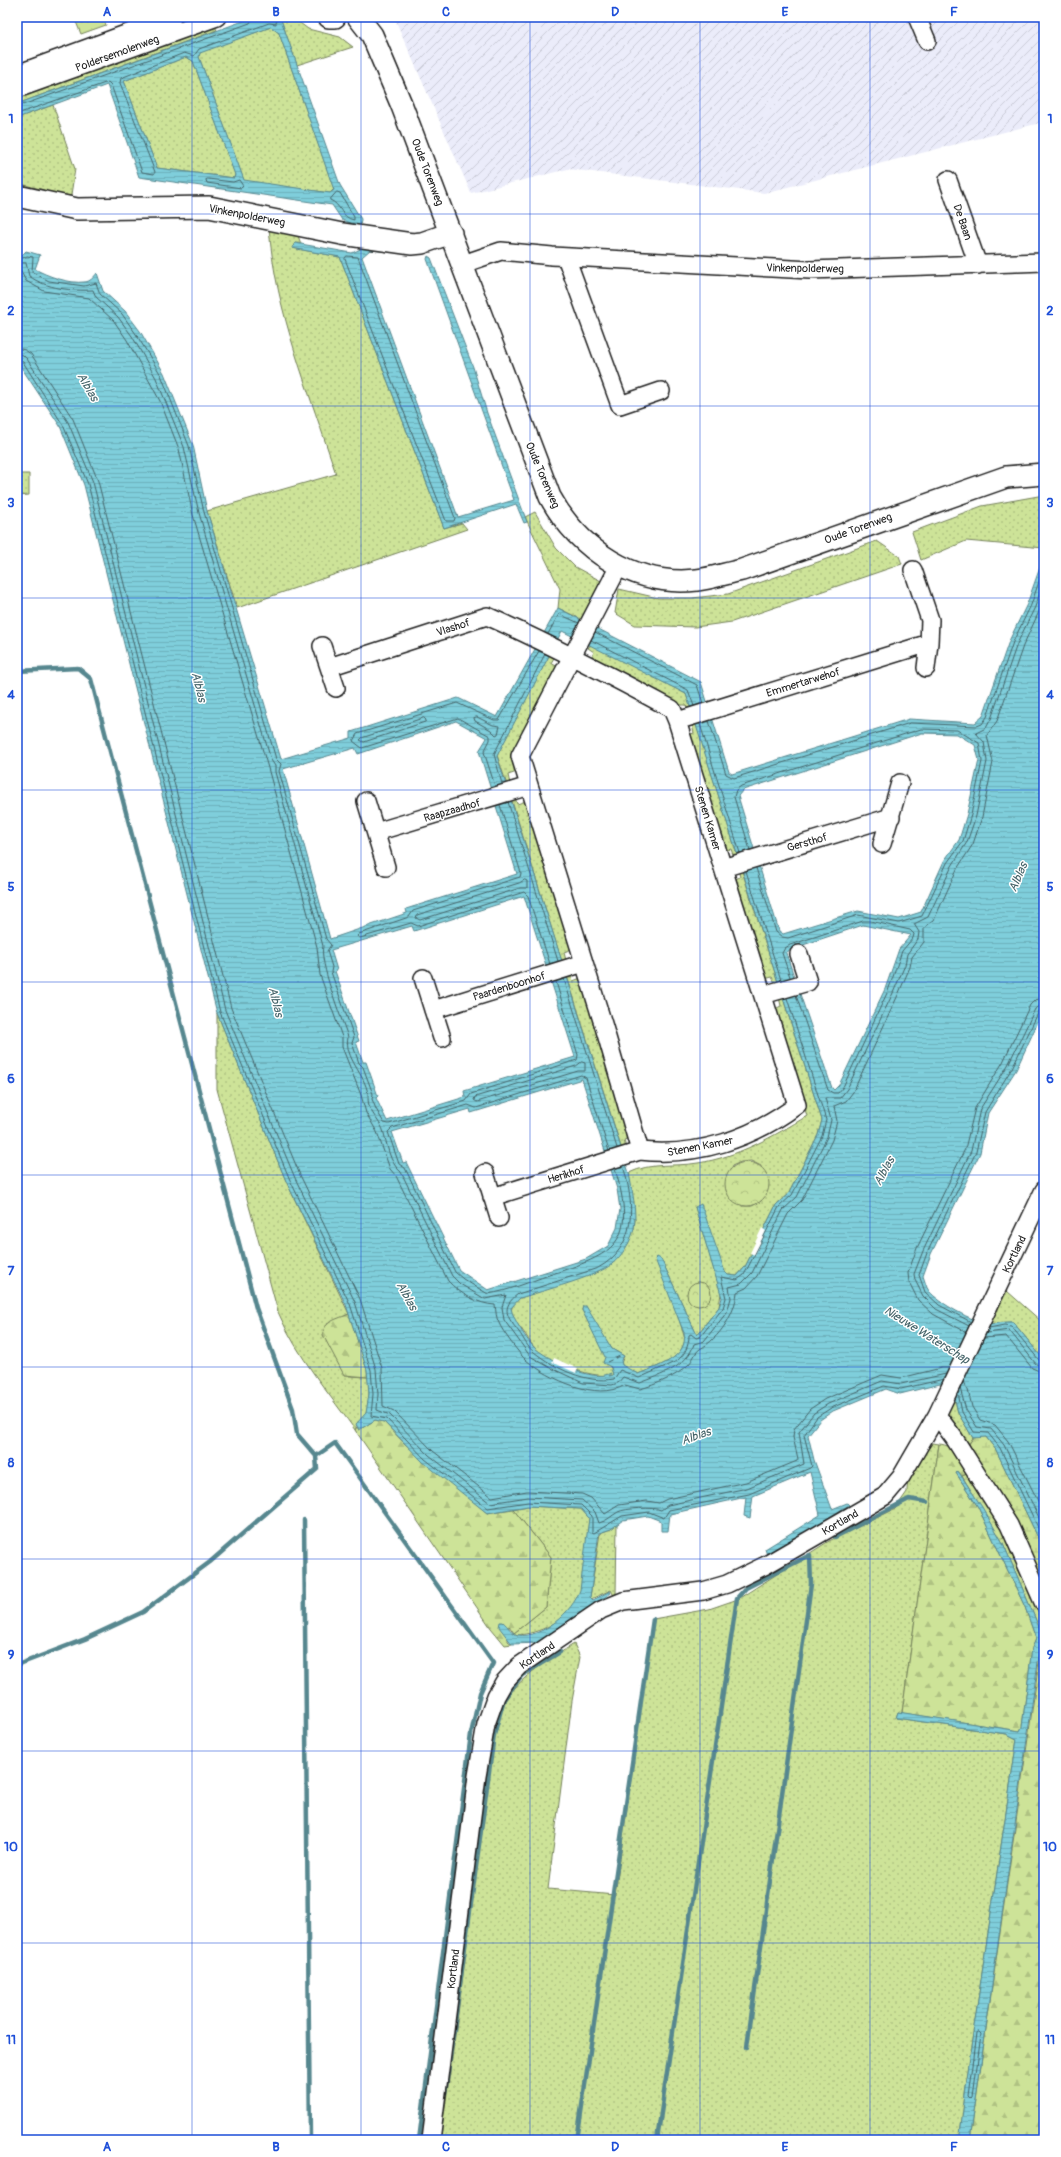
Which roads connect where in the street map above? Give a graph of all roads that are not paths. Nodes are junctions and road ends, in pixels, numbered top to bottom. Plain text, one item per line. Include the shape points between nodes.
1 (172, 17) edge
2 (217, 17) edge
3 (329, 17) edge
4 (334, 17) edge
5 (358, 17) edge
6 (917, 17) edge
7 (927, 41) dead end
8 (17, 74) edge
9 (17, 89) edge
10 (948, 180) dead end
11 (17, 196) edge
12 (451, 233) junction
13 (975, 256) junction
14 (566, 257) junction
15 (1044, 262) edge
16 (463, 264) junction
17 (661, 391) dead end
18 (1044, 474) edge
19 (619, 566) junction
20 (913, 570) dead end
21 (929, 643) junction
22 (322, 646) dead end
23 (570, 650) junction
24 (329, 667) junction
25 (926, 668) dead end
26 (336, 688) dead end
27 (684, 719) junction
28 (900, 783) dead end
29 (522, 789) junction
30 (366, 801) dead end
31 (891, 817) junction
32 (376, 832) junction
33 (882, 844) dead end
34 (729, 866) junction
35 (386, 867) dead end
36 (799, 954) dead end
37 (577, 965) junction
38 (423, 978) dead end
39 (766, 994) junction
40 (433, 1010) junction
41 (442, 1038) dead end
42 (640, 1151) junction
43 (485, 1173) dead end
44 (1044, 1190) edge
45 (492, 1197) junction
46 (498, 1218) dead end
47 (937, 1415) junction
48 (1044, 1604) edge
49 (431, 2140) edge

1 - 8 street, Poldersemolenweg
2 - 9 street, Poldersemolenweg
3 - 4 street
5 - 12 street, Oude Torenweg via 372,36 385,65
6 - 7 street
10 - 13 street, De Baan
11 - 12 street, Vinkenpolderweg via 77,209 209,207 342,234 412,244
12 - 16 street, Oude Torenweg
13 - 14 street, Vinkenpolderweg via 810,270
13 - 15 street, Vinkenpolderweg
14 - 16 street, Vinkenpolderweg via 501,251
14 - 17 street via 620,405
16 - 19 street, Oude Torenweg via 550,497 559,513 590,547
18 - 19 street, Oude Torenweg via 1006,477 742,570 712,578 679,580 653,577
19 - 23 street via 593,615
20 - 21 street via 930,620
21 - 25 street
21 - 27 street, Emmertarwehof
22 - 24 street
23 - 24 street, Vlashof via 487,616
23 - 27 street, Stenen Kamer via 672,709
23 - 29 street via 520,756
24 - 26 street
27 - 34 street, Stenen Kamer
28 - 31 street
29 - 32 street, Raapzaadhof
29 - 37 street
30 - 32 street
31 - 33 street
31 - 34 street, Gersthof
32 - 35 street
34 - 39 street, Stenen Kamer
36 - 39 street via 808,982
37 - 40 street, Paardenboonhof
37 - 42 street
38 - 40 street
39 - 42 street, Stenen Kamer via 797,1105 768,1125 735,1140 665,1154
40 - 41 street
42 - 45 street, Herikhof
43 - 45 street
44 - 47 street, Kortland
45 - 46 street
47 - 48 street via 1009,1525
47 - 49 street, Kortland via 901,1477 884,1496 766,1565 727,1584 703,1591 623,1601 601,1610 519,1666 504,1682 486,1724 478,1769

